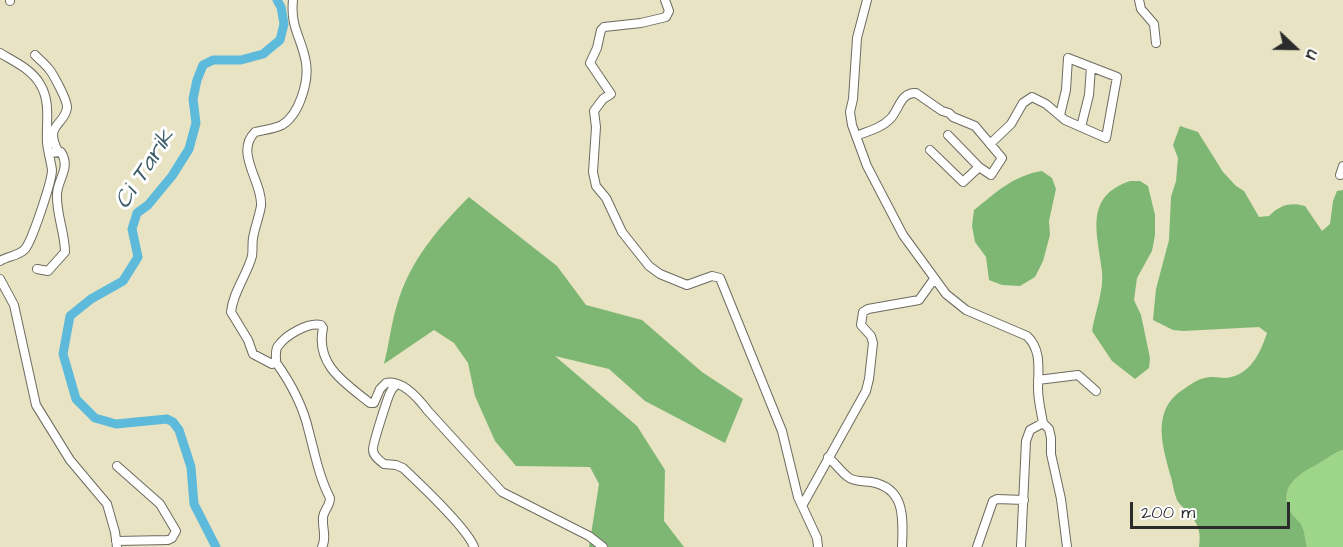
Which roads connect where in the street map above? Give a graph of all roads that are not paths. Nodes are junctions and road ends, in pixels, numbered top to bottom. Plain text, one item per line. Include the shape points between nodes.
1 (293, 0) edge
2 (867, 0) edge
3 (1139, 0) edge
4 (667, 5) edge
5 (1156, 43) dead end
6 (0, 53) edge
7 (35, 55) dead end
8 (1091, 67) junction
9 (1060, 115) junction
10 (1081, 127) junction
11 (948, 135) dead end
12 (856, 136) junction
13 (990, 144) junction
14 (930, 150) dead end
15 (58, 151) junction
16 (49, 153) junction
17 (1343, 166) edge
18 (979, 167) junction
19 (1340, 175) dead end
20 (46, 190) junction
21 (57, 192) junction
22 (0, 261) edge
23 (37, 269) dead end
24 (934, 279) junction
25 (1, 281) edge
26 (275, 361) junction
27 (1038, 380) junction
28 (397, 384) junction
29 (1096, 391) dead end
30 (1043, 423) junction
31 (828, 457) junction
32 (117, 466) dead end
33 (1024, 500) junction
34 (802, 506) junction
35 (116, 544) edge
36 (322, 547) edge
37 (474, 547) edge
38 (603, 547) edge
39 (818, 547) edge
40 (902, 547) edge
41 (977, 547) edge
42 (1021, 547) edge
43 (1067, 547) edge

1 - 26 street via 293,26 307,75 292,117 278,127 255,132 247,146 261,207 252,255 231,312 253,354 272,364
2 - 12 street via 857,38 850,112
3 - 5 street via 1141,9 1154,24
4 - 34 street via 666,18 601,30 590,63 611,94 594,111 594,180 622,232 649,266 687,285 712,276 720,278 782,431
6 - 16 street via 26,68 42,86 48,110
7 - 15 street via 49,69 66,101 67,109 53,131
8 - 9 street via 1068,58
8 - 10 street
8 - 10 street via 1117,77 1106,138
9 - 10 street
9 - 13 street via 1032,97
11 - 18 street
12 - 13 street via 888,121 912,92 975,126
12 - 24 street via 893,218
13 - 18 street via 1002,158 991,175
14 - 18 street via 963,182
15 - 16 street
15 - 21 street via 63,154 65,169
16 - 20 street via 52,170
17 - 19 street
20 - 21 street
20 - 22 street via 28,244 20,254
21 - 23 street via 65,252 48,271
24 - 27 street via 957,304 1030,339 1038,356
24 - 31 street via 919,300 864,312 861,325 873,343 868,384
25 - 35 street via 14,305 36,405 70,460 107,504
26 - 28 street via 279,344 308,325 317,324 323,328 322,348 332,372 370,403 374,403 384,384
26 - 36 street via 302,407 330,498 323,517
27 - 29 street via 1078,375
27 - 30 street
28 - 37 street via 388,399 372,450 384,464 399,466 410,474 451,516
28 - 38 street via 419,398 502,492
30 - 33 street via 1027,434
30 - 43 street via 1051,438
31 - 34 street
31 - 40 street via 848,478 888,486 893,491 903,516
32 - 35 street via 160,504 176,531 168,540
33 - 41 street via 993,501
33 - 42 street
34 - 39 street

